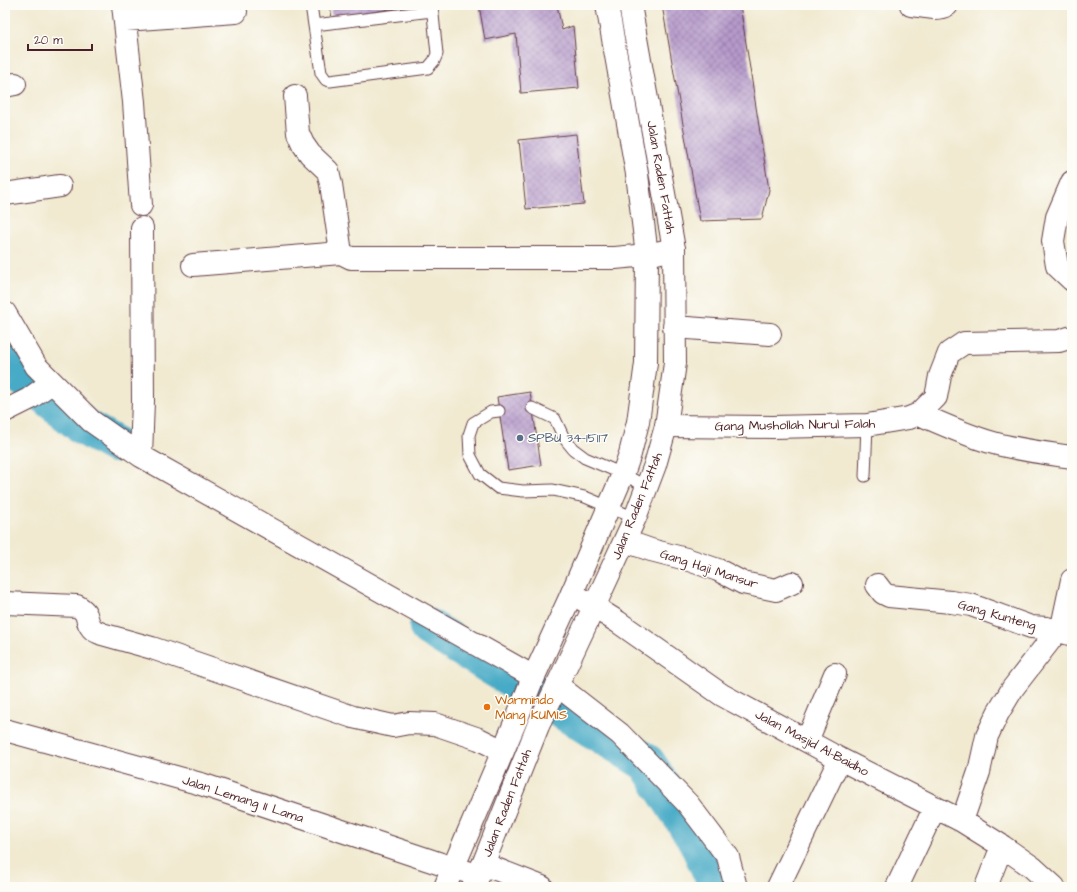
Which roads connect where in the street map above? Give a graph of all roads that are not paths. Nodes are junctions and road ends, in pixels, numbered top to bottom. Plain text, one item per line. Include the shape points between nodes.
1 (311, 5) edge
2 (607, 5) edge
3 (630, 5) edge
4 (911, 5) edge
5 (947, 5) edge
6 (432, 8) edge
7 (124, 12) edge
8 (236, 12) dead end
9 (314, 25) junction
10 (295, 96) dead end
11 (1072, 182) edge
12 (60, 186) dead end
13 (5, 194) edge
14 (141, 205) dead end
15 (142, 228) dead end
16 (674, 249) junction
17 (341, 253) junction
18 (647, 255) junction
19 (193, 265) dead end
20 (1072, 280) edge
21 (5, 313) edge
22 (674, 327) junction
23 (770, 334) dead end
24 (1072, 337) edge
25 (50, 385) junction
26 (532, 408) dead end
27 (5, 410) edge
28 (499, 411) dead end
29 (919, 414) junction
30 (867, 425) junction
31 (666, 426) junction
32 (141, 456) junction
33 (1072, 457) edge
34 (623, 474) junction
35 (865, 476) dead end
36 (647, 487) junction
37 (609, 507) junction
38 (635, 518) junction
39 (625, 541) junction
40 (1072, 580) edge
41 (792, 583) dead end
42 (877, 585) dead end
43 (572, 593) junction
44 (5, 603) edge
45 (594, 607) junction
46 (1065, 632) edge
47 (835, 674) dead end
48 (532, 681) junction
49 (555, 689) junction
50 (5, 730) edge
51 (807, 741) junction
52 (503, 751) junction
53 (840, 759) junction
54 (935, 807) junction
55 (962, 821) junction
56 (1002, 846) junction
57 (479, 875) edge
58 (449, 877) edge
59 (542, 887) edge
60 (736, 887) edge
61 (778, 887) edge
62 (897, 887) edge
63 (986, 887) edge
64 (1054, 887) edge

1 - 9 lane
2 - 18 street, Jalan Raden Fattah via 637,174
3 - 16 street, Jalan Raden Fattah
4 - 5 street via 933,8
6 - 9 lane
6 - 9 lane via 437,54 428,68 326,80 320,73
7 - 8 street
7 - 14 street via 134,102
10 - 17 street via 298,133 310,154 328,171
11 - 20 street via 1057,217 1053,241 1057,266
12 - 13 street
15 - 32 street
16 - 18 street
16 - 22 street, Jalan Raden Fattah
17 - 18 street via 351,258 607,258
17 - 19 street
18 - 34 street, Jalan Raden Fattah via 646,363 638,422
21 - 25 street
22 - 23 street
22 - 31 street, Jalan Raden Fattah via 675,363
24 - 29 street, Gang Mushollah Nurul Falah via 1059,341 964,343 949,352 936,397
25 - 27 street via 29,399
25 - 32 street via 91,421
26 - 34 lane via 555,419 564,438 585,458
28 - 37 lane via 491,412 473,423 469,435 470,455 480,474 498,488 523,491 554,490 585,497
29 - 30 street, Gang Mushollah Nurul Falah
29 - 33 street via 990,442
30 - 31 street, Gang Mushollah Nurul Falah
30 - 35 lane
31 - 36 street, Jalan Raden Fattah
32 - 48 street
34 - 36 lane
34 - 37 street, Jalan Raden Fattah
36 - 38 street, Jalan Raden Fattah
37 - 38 lane
37 - 43 street, Jalan Raden Fattah
38 - 39 street, Jalan Raden Fattah
39 - 41 street, Gang Haji Mansur via 693,561 743,583 776,590
39 - 45 street, Jalan Raden Fattah
40 - 46 street via 1063,622
42 - 46 street, Gang Kunteng via 889,596 971,605 1031,627
43 - 45 street, Jalan Masjid Al-Baidho
43 - 48 street, Jalan Raden Fattah
44 - 52 street via 77,606 84,610 90,627 102,634 152,648 353,717 393,726 408,723 435,724 479,739
45 - 49 street, Jalan Raden Fattah
45 - 51 street, Jalan Masjid Al-Baidho via 722,695
46 - 55 street via 1013,688 998,713 987,736 979,772
47 - 51 street
48 - 52 street, Jalan Raden Fattah
49 - 57 street, Jalan Raden Fattah
49 - 60 street via 620,734 688,804 728,857
50 - 58 street, Jalan Lemang II Lama via 201,784
51 - 53 street, Jalan Masjid Al-Baidho
52 - 58 street, Jalan Raden Fattah
53 - 54 street, Jalan Masjid Al-Baidho
53 - 61 street
54 - 55 street, Jalan Masjid Al-Baidho
54 - 62 street
55 - 56 street, Jalan Masjid Al-Baidho
56 - 63 street
56 - 64 street, Jalan Masjid Al-Baidho via 1032,867
57 - 58 street, Jalan Lemang II Lama
57 - 59 street, Jalan Lemang II Lama

